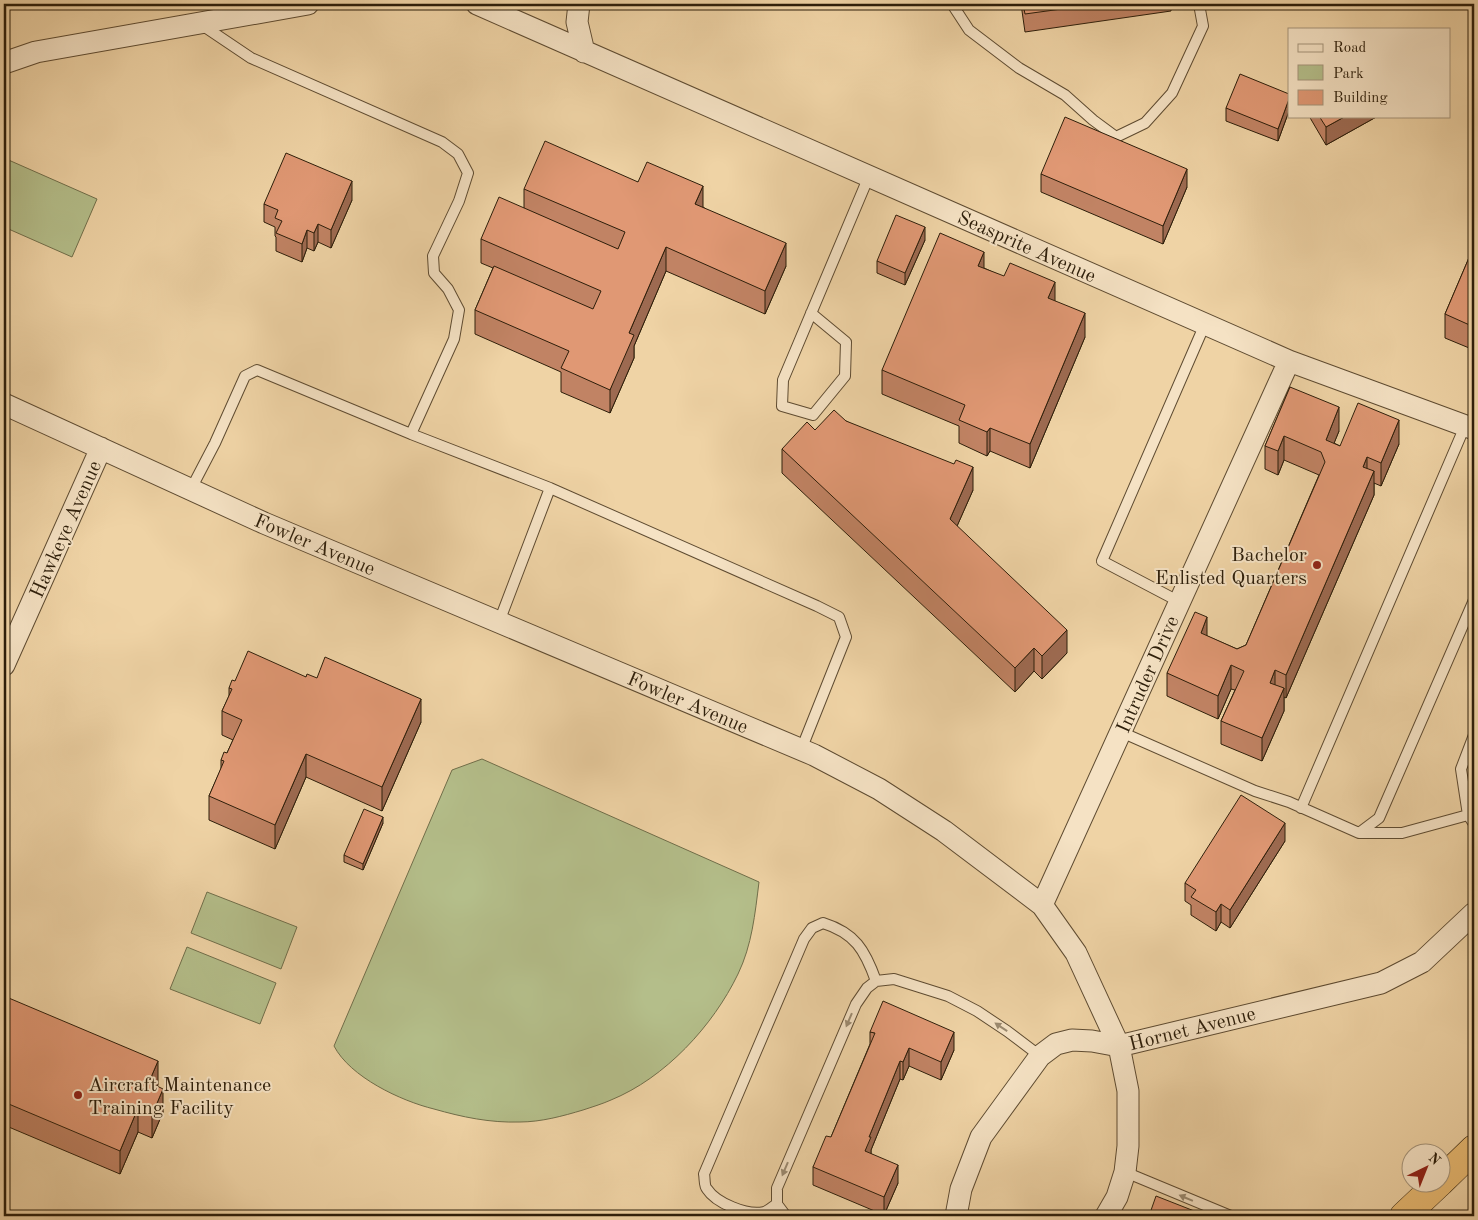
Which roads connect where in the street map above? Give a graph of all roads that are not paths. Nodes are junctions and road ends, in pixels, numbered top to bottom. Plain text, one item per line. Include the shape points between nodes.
1 (308, 4) edge
2 (477, 4) edge
3 (579, 4) edge
4 (952, 4) edge
5 (1199, 4) edge
6 (199, 23) junction
7 (584, 52) junction
8 (4, 63) edge
9 (869, 176) junction
10 (811, 313) junction
11 (1205, 324) junction
12 (1289, 361) junction
13 (4, 404) edge
14 (1470, 428) edge
15 (411, 434) junction
16 (101, 448) junction
17 (550, 488) junction
18 (190, 489) junction
19 (1474, 600) edge
20 (1180, 602) junction
21 (500, 622) junction
22 (4, 664) edge
23 (1121, 732) junction
24 (1474, 735) edge
25 (801, 750) junction
26 (1301, 808) junction
27 (1468, 815) junction
28 (1474, 824) edge
29 (1359, 833) junction
30 (1042, 905) junction
31 (1474, 913) edge
32 (876, 980) junction
33 (1119, 1046) junction
34 (1040, 1056) junction
35 (1474, 1149) edge
36 (1125, 1172) junction
37 (1450, 1172) edge
38 (1429, 1192) edge
39 (777, 1204) junction
40 (786, 1216) edge
41 (956, 1216) edge
42 (1106, 1216) edge
43 (1231, 1216) edge
44 (1404, 1216) edge

1 - 6 street
2 - 7 street, Seasprite Avenue
3 - 7 street via 577,22
4 - 5 lane via 969,30 1019,68 1065,95 1116,137 1145,123 1172,93 1202,26
6 - 8 street via 36,52
6 - 15 lane via 251,58 442,142 458,154 468,173 433,256 434,273 448,289 459,310 454,339
7 - 9 street, Seasprite Avenue
9 - 10 lane
9 - 11 street, Seasprite Avenue
10 - 10 lane via 783,380 782,406 813,415 845,376 846,342
11 - 12 street, Seasprite Avenue
11 - 20 lane via 1102,561
12 - 14 street, Seasprite Avenue
12 - 20 street, Intruder Drive
13 - 16 street, Fowler Avenue
14 - 26 lane
15 - 17 lane
15 - 18 lane via 257,370 245,376
16 - 18 street, Fowler Avenue
16 - 22 street, Hawkeye Avenue
17 - 21 lane
17 - 25 lane via 838,617 846,637
18 - 21 street, Fowler Avenue
19 - 29 lane via 1379,818
20 - 23 street, Intruder Drive
21 - 25 street, Fowler Avenue
23 - 26 lane via 1255,792
23 - 30 street, Intruder Drive
24 - 27 lane via 1461,769
25 - 30 street, Fowler Avenue via 878,789 944,831
26 - 29 lane
27 - 28 lane
27 - 29 lane via 1402,833
30 - 33 street, Fowler Avenue via 1076,953
31 - 33 street, Hornet Avenue via 1422,962 1381,982
34 -> 32 lane via 977,1011 948,996 894,979
32 -> 39 lane via 856,1004 777,1188
32 - 39 lane via 868,957 854,940 836,927 823,923 812,928 804,939 704,1174 706,1188 718,1200 732,1207 764,1212
33 - 34 street, Hornet Avenue via 1072,1040 1056,1044
33 - 36 street, Fowler Avenue via 1128,1091
34 - 41 street, Hornet Avenue via 981,1137 961,1188
35 - 37 highway
36 - 42 street, Fowler Avenue via 1117,1198
43 -> 36 lane
38 - 44 highway
39 - 40 lane

